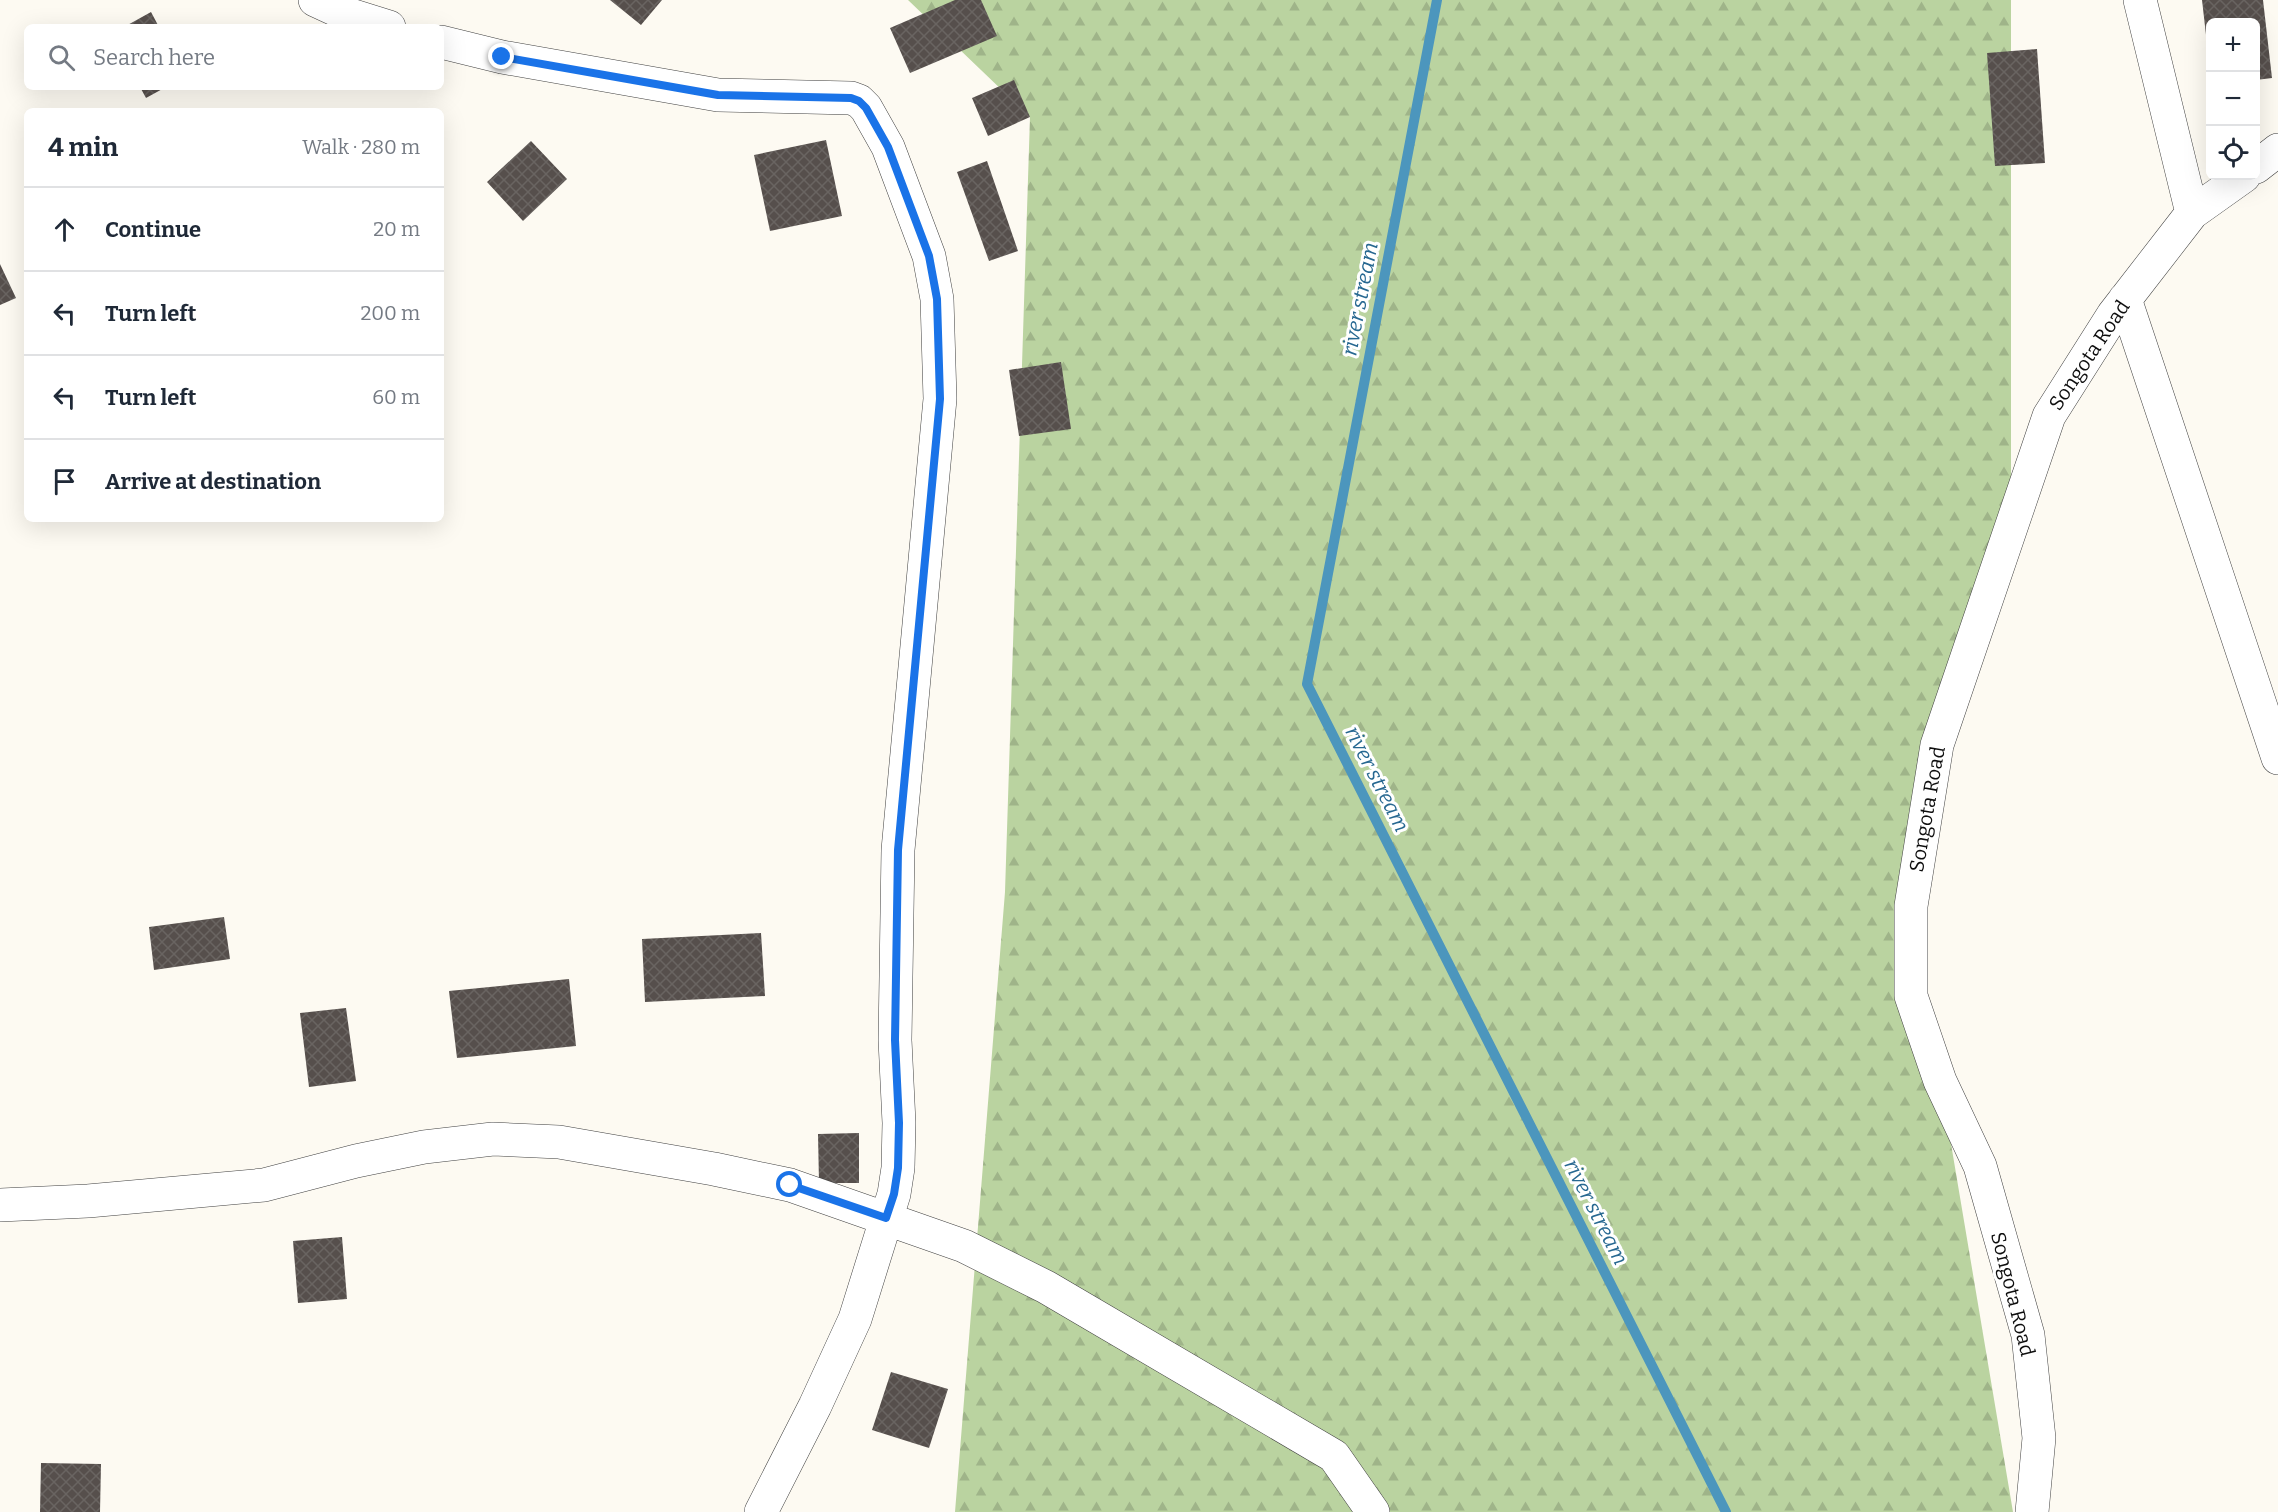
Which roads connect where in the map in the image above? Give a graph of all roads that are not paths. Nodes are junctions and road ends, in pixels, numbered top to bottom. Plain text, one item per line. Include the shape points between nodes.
1 (315, 0) edge
2 (2140, 0) edge
3 (379, 24) edge
4 (444, 43) edge
5 (2278, 150) edge
6 (2260, 164) edge
7 (2238, 180) edge
8 (2192, 213) junction
9 (2125, 299) junction
10 (2278, 758) edge
11 (0, 1204) edge
12 (886, 1218) junction
13 (761, 1512) edge
14 (1373, 1512) edge
15 (2032, 1512) edge

1 - 3 street
2 - 8 street
4 - 12 street via 502,57 718,95 859,101 888,147 917,222 929,256 937,299 940,399 898,850 898,1168
5 - 6 street
7 - 8 street, Songota Road
8 - 9 street, Songota Road
9 - 10 street
9 - 15 street, Songota Road via 2049,416 1936,745 1911,906 1911,996 1940,1081 1980,1166 2028,1335 2039,1438
11 - 12 street via 88,1202 264,1185 424,1147 493,1139 559,1142 714,1168 790,1185
12 - 13 street via 855,1319
12 - 14 street via 964,1246 1046,1287 1334,1456

